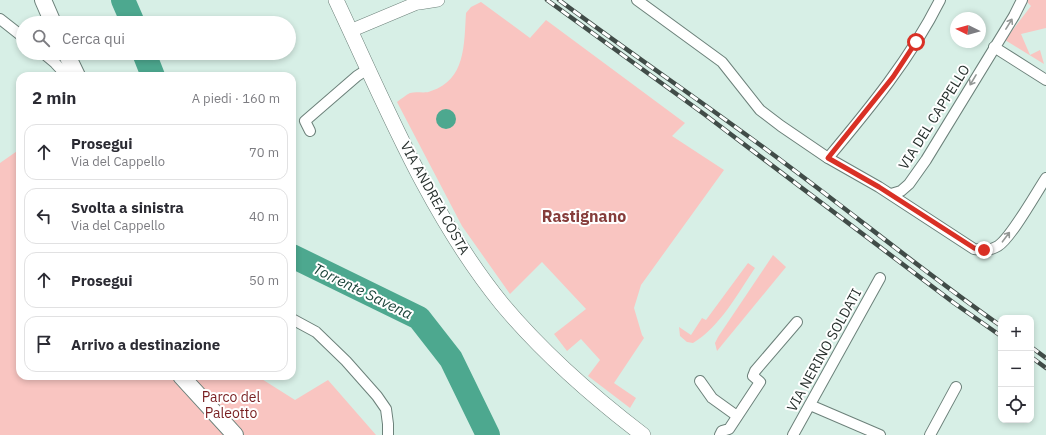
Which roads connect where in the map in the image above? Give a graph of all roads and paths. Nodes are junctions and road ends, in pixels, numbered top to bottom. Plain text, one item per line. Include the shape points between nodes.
1 (43, 0) edge
2 (336, 0) edge
3 (438, 0) edge
4 (637, 0) edge
5 (940, 0) edge
6 (1022, 0) edge
7 (422, 2) edge
8 (50, 16) edge
9 (0, 19) edge
10 (350, 31) junction
11 (16, 32) edge
12 (994, 47) junction
13 (51, 60) edge
14 (69, 60) edge
15 (368, 69) junction
16 (63, 72) edge
17 (74, 72) edge
18 (1046, 80) edge
19 (310, 131) dead end
20 (828, 158) junction
21 (1046, 178) edge
22 (891, 194) junction
23 (880, 278) dead end
24 (296, 321) edge
25 (797, 322) dead end
26 (185, 380) edge
27 (700, 381) dead end
28 (956, 387) dead end
29 (810, 405) junction
30 (737, 416) junction
31 (730, 432) edge
32 (235, 435) edge
33 (388, 435) edge
34 (643, 435) edge
35 (720, 435) edge
36 (793, 435) edge
37 (880, 435) edge
38 (930, 435) edge

1 - 8 main road
2 - 10 main road, VIA ANDREA COSTA
3 - 7 street
4 - 20 street via 722,62 760,110
5 - 20 street via 893,77
12 -> 6 street, VIA DEL CAPPELLO
7 - 10 street
9 - 11 street
10 - 15 main road, VIA ANDREA COSTA
12 - 18 street
12 -> 22 street, VIA DEL CAPPELLO via 926,160 901,191
13 - 16 street
14 - 17 main road
15 - 19 street via 305,121
15 - 34 main road, VIA ANDREA COSTA via 444,220 501,303 561,367
20 - 22 street
22 -> 21 street via 974,248 984,250 998,246 1005,239
23 - 29 street, VIA NERINO SOLDATI
24 - 33 street via 316,332 377,396 386,409
25 - 30 street via 755,371 753,376 760,382
26 - 32 main road
27 - 30 street via 712,398
28 - 38 street
29 - 36 street, VIA NERINO SOLDATI
29 - 37 street
30 - 31 street
31 - 35 street via 722,431

